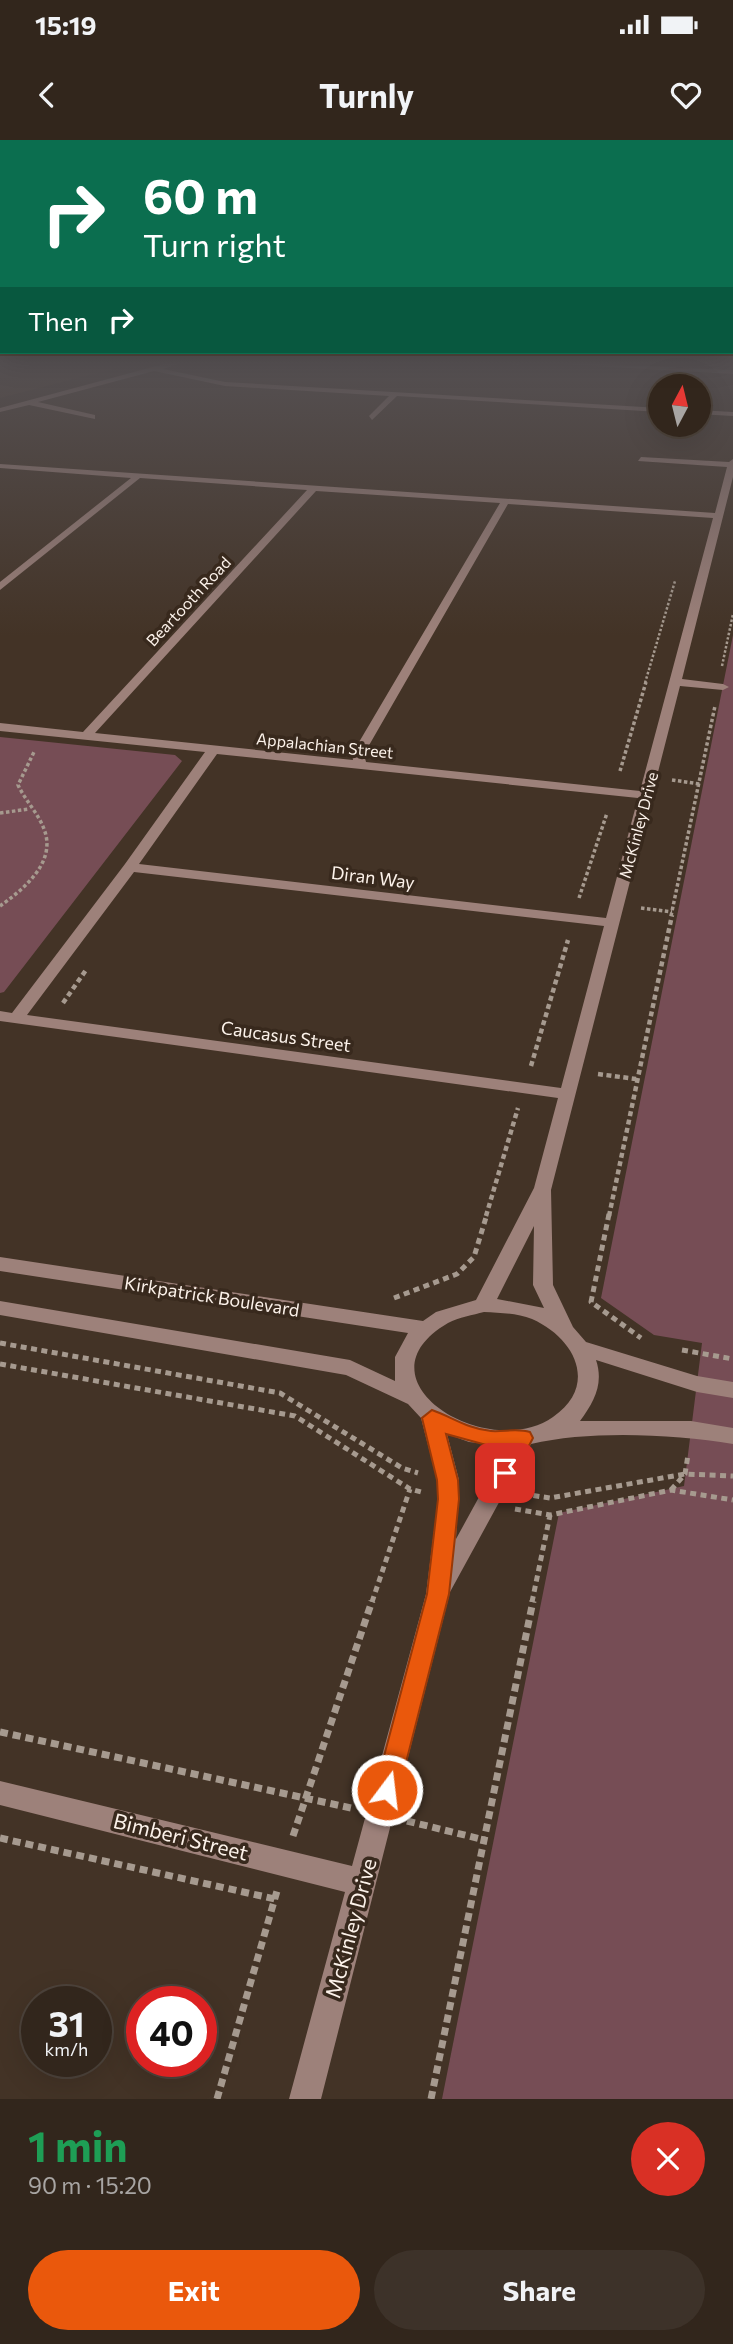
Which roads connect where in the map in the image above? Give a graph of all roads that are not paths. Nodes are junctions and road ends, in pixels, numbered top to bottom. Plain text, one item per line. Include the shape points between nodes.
1 (641, 459) dead end
2 (733, 463) edge
3 (0, 466) edge
4 (138, 476) junction
5 (313, 489) junction
6 (505, 502) junction
7 (718, 516) junction
8 (0, 587) edge
9 (676, 682) junction
10 (721, 687) road end
11 (0, 727) edge
12 (86, 736) junction
13 (213, 750) junction
14 (360, 766) junction
15 (646, 794) junction
16 (130, 867) junction
17 (612, 923) junction
18 (8, 1017) edge
19 (567, 1094) junction
20 (543, 1188) junction
21 (0, 1264) edge
22 (484, 1305) junction
23 (0, 1308) edge
24 (423, 1328) junction
25 (564, 1328) junction
26 (582, 1348) junction
27 (733, 1390) edge
28 (413, 1398) junction
29 (432, 1418) junction
30 (553, 1429) junction
31 (733, 1436) edge
32 (523, 1438) junction
33 (438, 1594) junction
34 (0, 1793) edge
35 (362, 1882) junction
36 (305, 2099) edge

1 - 2 street
2 - 7 street, McKinley Drive
3 - 4 street
4 - 5 street
4 - 8 street
5 - 6 street
5 - 12 street, Beartooth Road
6 - 7 street
6 - 14 street via 358,754
7 - 9 street, McKinley Drive
9 - 10 street
9 - 15 street, McKinley Drive
11 - 12 street, Appalachian Street
12 - 13 street, Appalachian Street
13 - 14 street, Appalachian Street
13 - 16 street
14 - 15 street, Appalachian Street
15 - 17 street, McKinley Drive
16 - 17 street, Diran Way
16 - 18 street
17 - 19 street, McKinley Drive
18 - 19 street, Caucasus Street
19 - 20 street, McKinley Drive
20 - 22 street, McKinley Drive
20 - 25 street, McKinley Drive via 543,1285
21 - 24 street, Kirkpatrick Boulevard
22 - 24 street via 456,1310
22 - 25 street via 540,1314
23 - 28 street via 350,1368
24 - 28 street via 405,1356 404,1378
25 - 26 street
26 - 27 street via 697,1384
26 - 30 street via 590,1369 588,1392 575,1413
28 - 29 street
29 - 32 street via 459,1432
29 - 33 street, McKinley Drive via 448,1490
30 - 31 street via 691,1429
30 - 32 street
32 - 33 street, McKinley Drive
33 - 35 street, McKinley Drive
34 - 35 street, Bimberi Street
35 - 36 street, McKinley Drive

